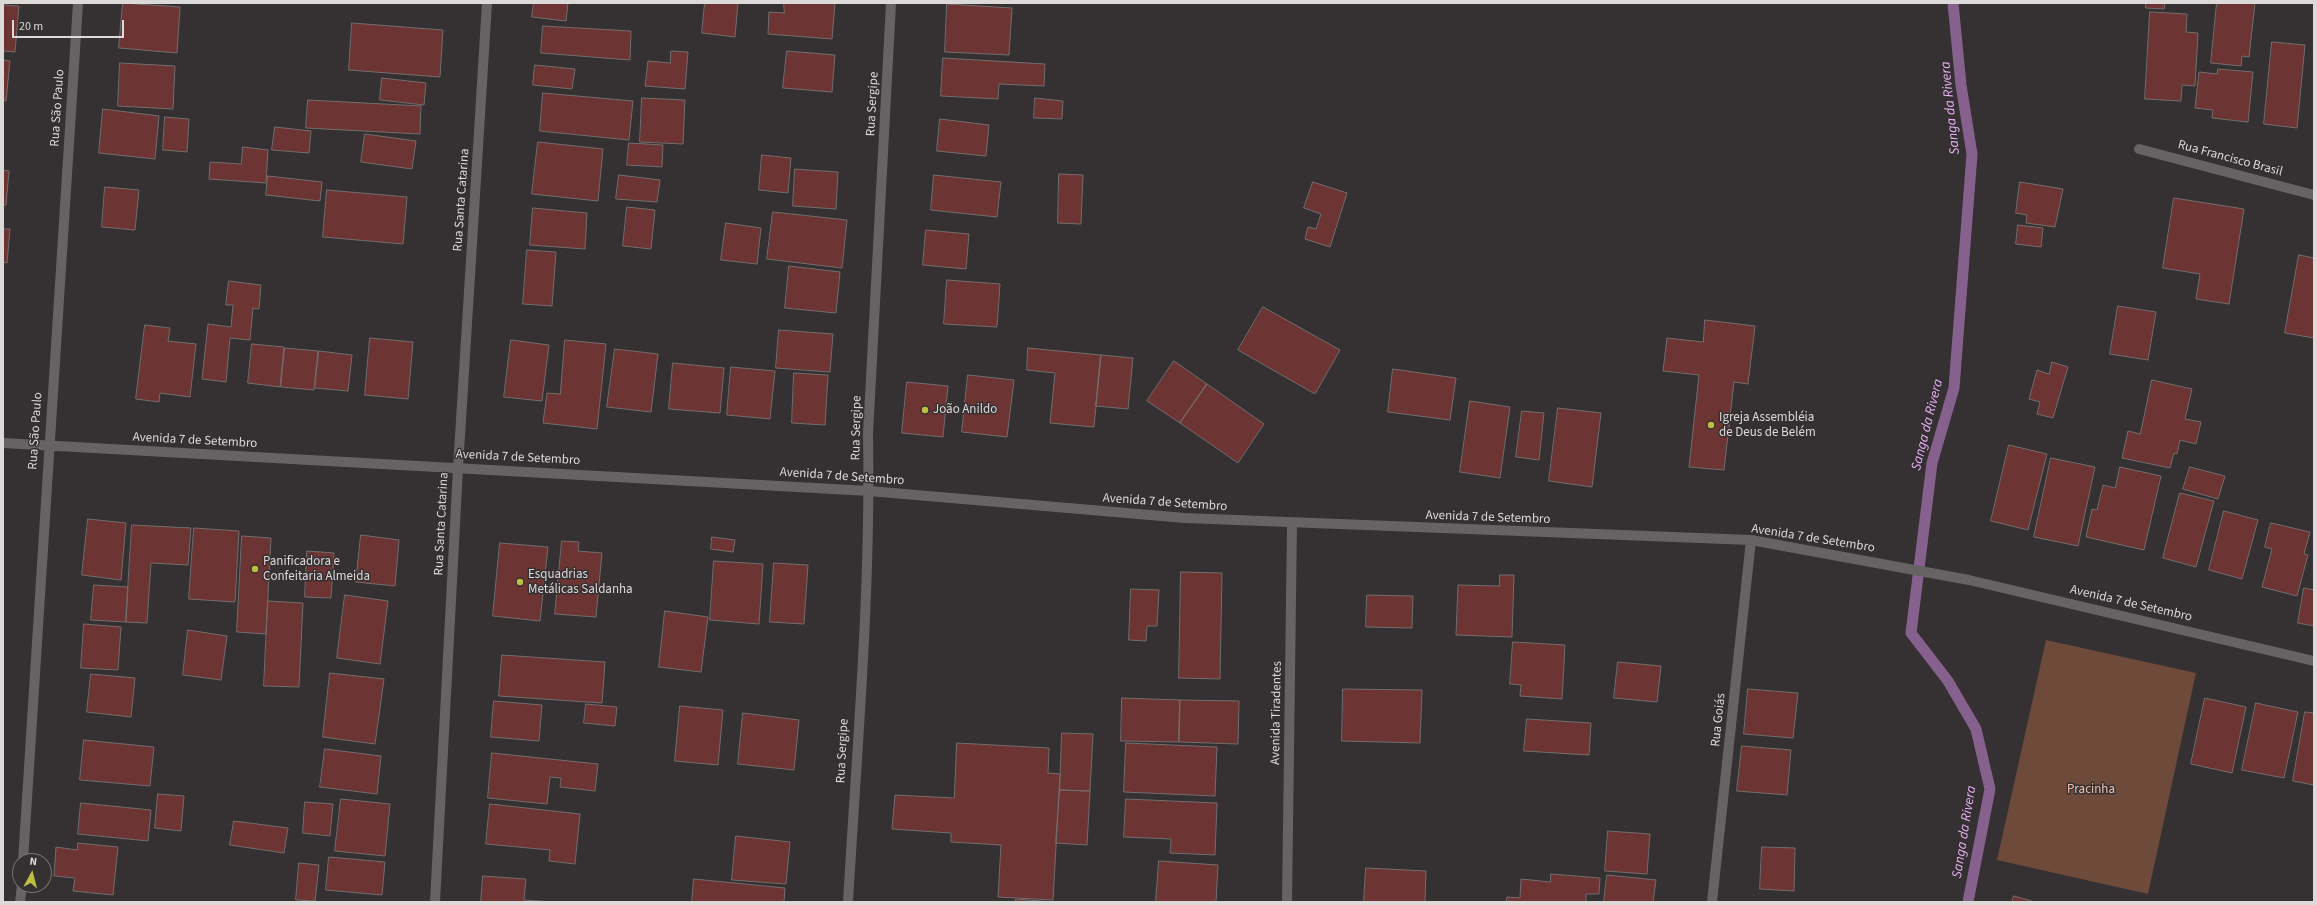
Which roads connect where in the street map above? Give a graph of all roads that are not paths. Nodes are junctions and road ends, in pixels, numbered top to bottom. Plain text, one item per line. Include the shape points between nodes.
1 (78, 3) edge
2 (487, 3) edge
3 (891, 3) edge
4 (2139, 149) dead end
5 (2314, 195) edge
6 (3, 443) edge
7 (48, 446) junction
8 (458, 468) junction
9 (869, 491) junction
10 (1292, 524) junction
11 (1751, 540) junction
12 (2314, 661) edge
13 (23, 853) edge
14 (435, 902) edge
15 (848, 902) edge
16 (1287, 902) edge
17 (1712, 902) edge

1 - 7 street, Rua São Paulo
2 - 8 street, Rua Santa Catarina
3 - 9 street, Rua Sergipe via 868,434
4 - 5 street, Rua Francisco Brasil
6 - 7 street, Avenida 7 de Setembro
7 - 8 street, Avenida 7 de Setembro
7 - 13 street, Rua São Paulo
8 - 9 street, Avenida 7 de Setembro
8 - 14 street, Rua Santa Catarina
9 - 10 street, Avenida 7 de Setembro via 1185,518
9 - 15 street, Rua Sergipe
10 - 11 street, Avenida 7 de Setembro
10 - 16 street, Avenida Tiradentes
11 - 12 street, Avenida 7 de Setembro via 1969,580
11 - 17 street, Rua Goiás

